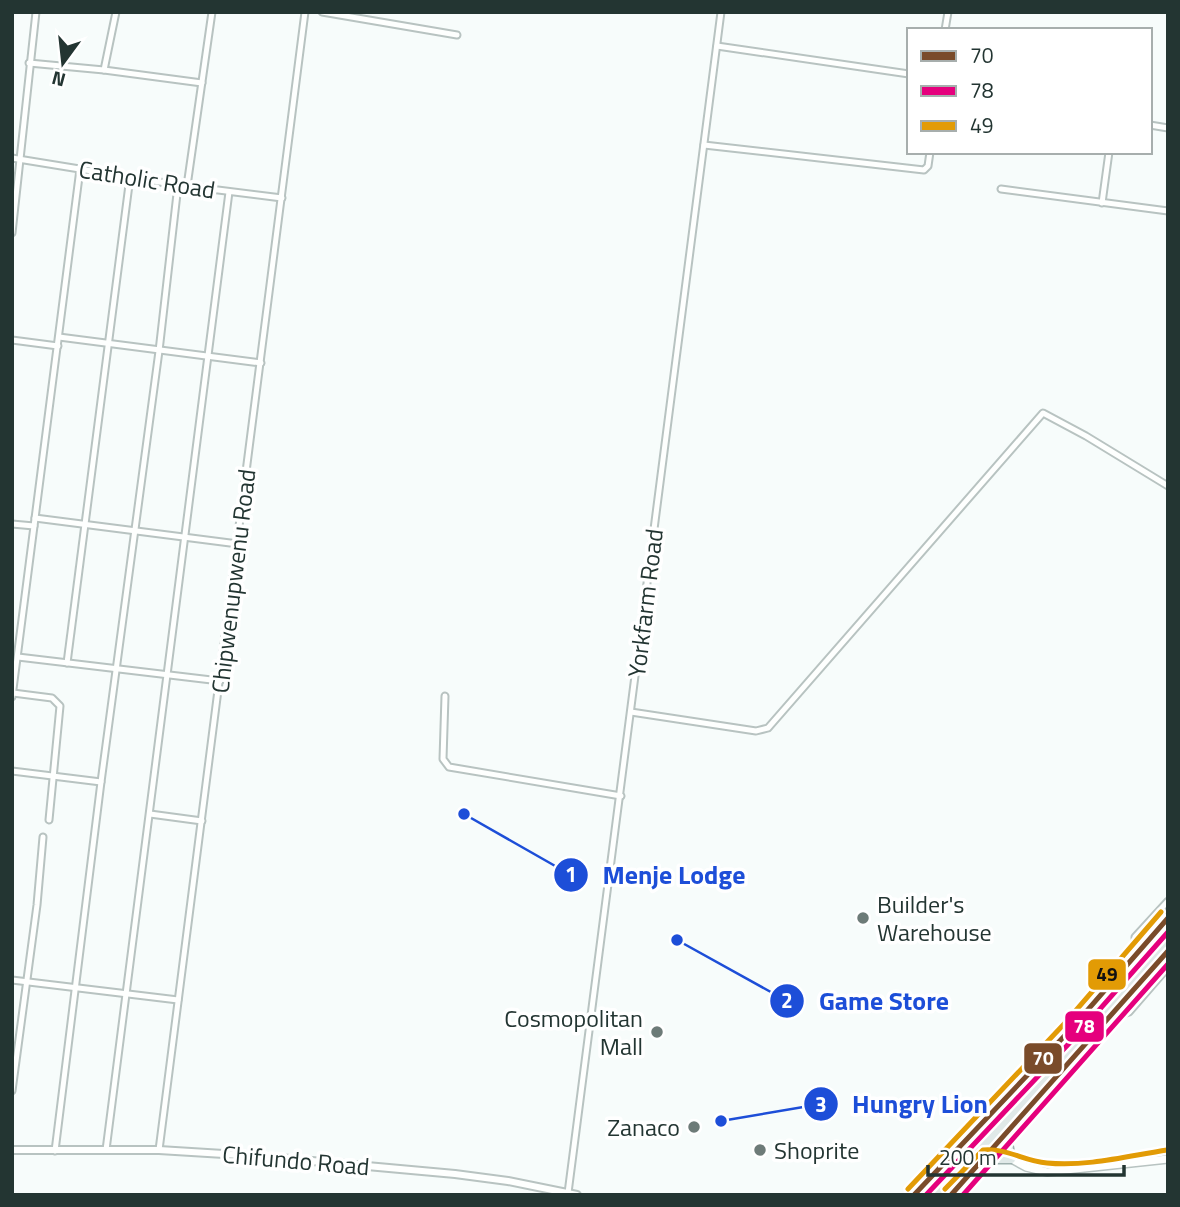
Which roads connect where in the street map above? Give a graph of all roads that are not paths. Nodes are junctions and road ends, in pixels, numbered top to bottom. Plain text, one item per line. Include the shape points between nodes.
1 (36, 12) edge
2 (116, 12) edge
3 (212, 12) edge
4 (305, 12) edge
5 (323, 12) edge
6 (721, 12) edge
7 (457, 35) dead end
8 (717, 46) junction
9 (29, 63) junction
10 (104, 70) junction
11 (907, 74) edge
12 (202, 83) junction
13 (704, 145) junction
14 (930, 154) edge
15 (1109, 154) edge
16 (12, 158) edge
17 (20, 158) junction
18 (80, 169) junction
19 (130, 177) junction
20 (178, 185) junction
21 (187, 186) junction
22 (1001, 190) dead end
23 (229, 192) junction
24 (282, 198) junction
25 (1102, 203) junction
26 (1168, 211) edge
27 (12, 233) edge
28 (59, 337) junction
29 (12, 341) edge
30 (109, 344) junction
31 (58, 346) junction
32 (159, 351) junction
33 (208, 357) junction
34 (261, 363) junction
35 (1168, 486) edge
36 (35, 518) junction
37 (12, 524) edge
38 (85, 525) junction
39 (34, 526) junction
40 (135, 531) junction
41 (185, 537) junction
42 (238, 544) junction
43 (18, 657) junction
44 (67, 663) junction
45 (117, 669) junction
46 (167, 674) junction
47 (220, 681) junction
48 (12, 695) edge
49 (445, 696) dead end
50 (631, 712) junction
51 (12, 771) edge
52 (55, 775) junction
53 (101, 782) junction
54 (621, 796) junction
55 (150, 814) junction
56 (49, 820) dead end
57 (202, 821) junction
58 (43, 837) dead end
59 (1168, 901) edge
60 (1168, 918) edge
61 (1168, 928) edge
62 (1168, 942) edge
63 (1168, 951) edge
64 (1136, 955) junction
65 (1168, 967) edge
66 (12, 980) edge
67 (26, 982) junction
68 (76, 989) junction
69 (128, 993) junction
70 (178, 1000) junction
71 (1106, 1020) junction
72 (12, 1091) edge
73 (1011, 1115) junction
74 (1006, 1133) junction
75 (970, 1136) junction
76 (12, 1150) edge
77 (106, 1150) junction
78 (159, 1150) junction
79 (992, 1150) junction
80 (55, 1151) junction
81 (984, 1158) junction
82 (1011, 1159) junction
83 (1168, 1159) edge
84 (953, 1178) junction
85 (568, 1193) junction
86 (577, 1195) edge
87 (914, 1195) edge
88 (932, 1195) edge
89 (942, 1195) edge
90 (951, 1195) edge

1 - 9 street
2 - 10 street
3 - 12 street
4 - 24 street, Chipwenupwenu Road
5 - 7 street
6 - 8 street, Yorkfarm Road
8 - 11 street
8 - 13 street, Yorkfarm Road
9 - 10 street
9 - 17 street
10 - 12 street
12 - 21 street
13 - 14 street via 924,170
13 - 50 street, Yorkfarm Road
15 - 25 street
16 - 17 street, Catholic Road
17 - 18 street, Catholic Road
17 - 27 street
18 - 19 street, Catholic Road
18 - 28 street
19 - 20 street, Catholic Road
19 - 30 street
20 - 21 street, Catholic Road
20 - 32 street
21 - 23 street, Catholic Road
22 - 25 street
23 - 24 street, Catholic Road
23 - 33 street
24 - 34 street, Chipwenupwenu Road
25 - 26 street
28 - 30 street
28 - 31 street
29 - 31 street
30 - 32 street
30 - 38 street
31 - 36 street
32 - 33 street
32 - 40 street
33 - 34 street
33 - 41 street
34 - 42 street, Chipwenupwenu Road
35 - 50 street via 1043,413 768,728 756,731
36 - 38 street
36 - 39 street
37 - 39 street
38 - 40 street
38 - 44 street
39 - 43 street
40 - 41 street
40 - 45 street
41 - 42 street
41 - 46 street
42 - 47 street, Chipwenupwenu Road
43 - 44 street
43 - 48 street
44 - 45 street
45 - 46 street
45 - 53 street
46 - 47 street
46 - 55 street
47 - 57 street, Chipwenupwenu Road
48 - 52 street via 52,698 59,703
49 - 54 street via 443,759 449,767
50 - 54 street, Yorkfarm Road
51 - 52 street
52 - 53 street
52 - 56 street
53 - 68 street
54 - 85 street, Yorkfarm Road
55 - 57 street
55 - 69 street
57 - 70 street, Chipwenupwenu Road
58 - 67 street
59 - 64 street via 1135,937
60 - 64 main road
61 - 73 main road via 1102,1001
62 - 73 main road
63 - 71 main road
64 - 75 main road
65 - 71 street via 1129,1012
66 - 67 street
67 - 68 street
67 - 72 street
68 - 69 street
68 - 80 street
69 - 70 street
69 - 77 street
70 - 78 street, Chipwenupwenu Road
71 - 74 main road
73 - 84 main road, bridge
74 - 79 main road
74 - 82 main road
75 - 79 main road
75 - 87 main road
76 - 80 street, Chifundo Road
77 - 78 street, Chifundo Road
77 - 80 street, Chifundo Road
78 - 85 street, Chifundo Road via 445,1173
79 - 81 main road
79 - 82 main road
81 - 82 main road
81 - 90 main road
82 - 83 main road via 1036,1170 1062,1172
84 - 88 main road
84 - 89 main road
85 - 86 street, Chifundo Road

